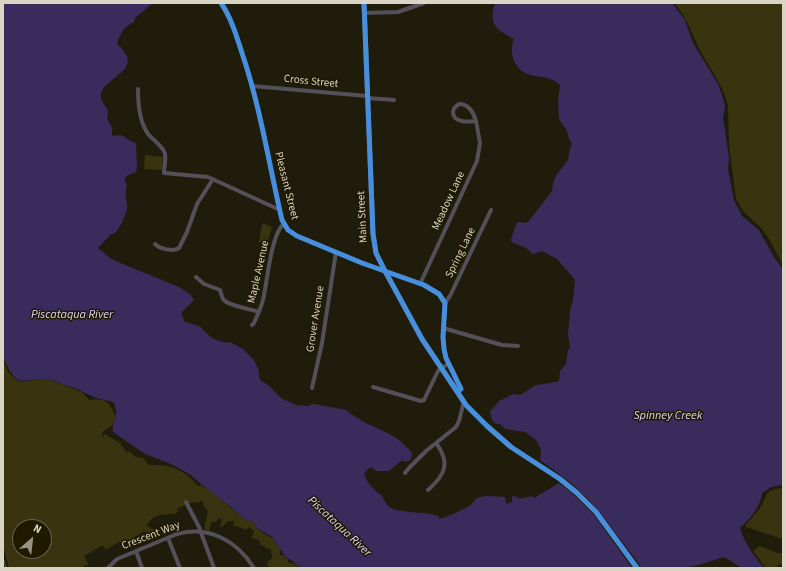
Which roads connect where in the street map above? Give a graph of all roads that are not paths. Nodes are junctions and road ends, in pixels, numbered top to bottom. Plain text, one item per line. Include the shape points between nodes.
1 (221, 3) edge
2 (364, 3) edge
3 (424, 3) edge
4 (364, 13) junction
5 (252, 86) junction
6 (138, 89) dead end
7 (367, 97) junction
8 (394, 100) dead end
9 (476, 121) junction
10 (213, 179) junction
11 (280, 210) junction
12 (491, 210) dead end
13 (284, 224) junction
14 (155, 244) dead end
15 (336, 252) junction
16 (385, 271) junction
17 (196, 277) dead end
18 (420, 284) junction
19 (445, 303) junction
20 (258, 312) junction
21 (252, 325) dead end
22 (443, 328) junction
23 (518, 346) dead end
24 (449, 364) junction
25 (441, 368) junction
26 (373, 387) dead end
27 (312, 388) dead end
28 (459, 394) junction
29 (464, 401) junction
30 (436, 443) junction
31 (405, 473) dead end
32 (428, 490) dead end
33 (186, 502) dead end
34 (201, 532) junction
35 (168, 538) junction
36 (136, 551) junction
37 (108, 568) edge
38 (142, 568) edge
39 (180, 568) edge
40 (214, 568) edge
41 (254, 568) edge
42 (637, 568) edge

1 - 5 street, Pleasant Street via 234,29
2 - 4 main road, Main Street
3 - 4 street via 398,12
4 - 7 main road, Main Street
5 - 7 street, Cross Street
5 - 11 street, Pleasant Street
6 - 10 street via 142,123 149,136 164,151 164,173
7 - 8 street, Cross Street
7 - 16 main road, Main Street via 374,240
9 - 9 street, Meadow Lane via 466,106 459,104 454,108 453,115 457,119 466,122
9 - 18 street, Meadow Lane via 480,143 477,161
10 - 11 street
10 - 14 street via 198,201 179,248 173,250
11 - 13 street, Pleasant Street
12 - 19 street, Spring Lane
13 - 15 street, Pleasant Street via 294,234
13 - 20 street, Maple Avenue via 277,233
15 - 16 street, Pleasant Street
15 - 27 street, Grover Avenue
16 - 18 street, Pleasant Street
16 - 25 main road, Main Street
17 - 20 street via 204,284 220,290 225,302
18 - 19 street, Pleasant Street via 438,293
19 - 22 street
20 - 21 street, Maple Avenue
22 - 23 street via 502,345
22 - 24 street via 443,345
24 - 25 street
24 - 28 street via 461,388
25 - 26 street via 424,400 421,401
25 - 28 main road, Main Street
28 - 29 main road, Main Street
29 - 30 street via 456,427
29 - 42 main road, Main Street via 501,439 565,482 596,512
30 - 31 street
30 - 32 street via 444,456 445,464 439,479
33 - 34 street
34 - 35 street, Crescent Way via 181,532
34 - 40 street
34 - 41 street, Crescent Way via 231,542
35 - 36 street, Crescent Way
35 - 39 street
36 - 37 street, Crescent Way via 114,561
36 - 38 street

